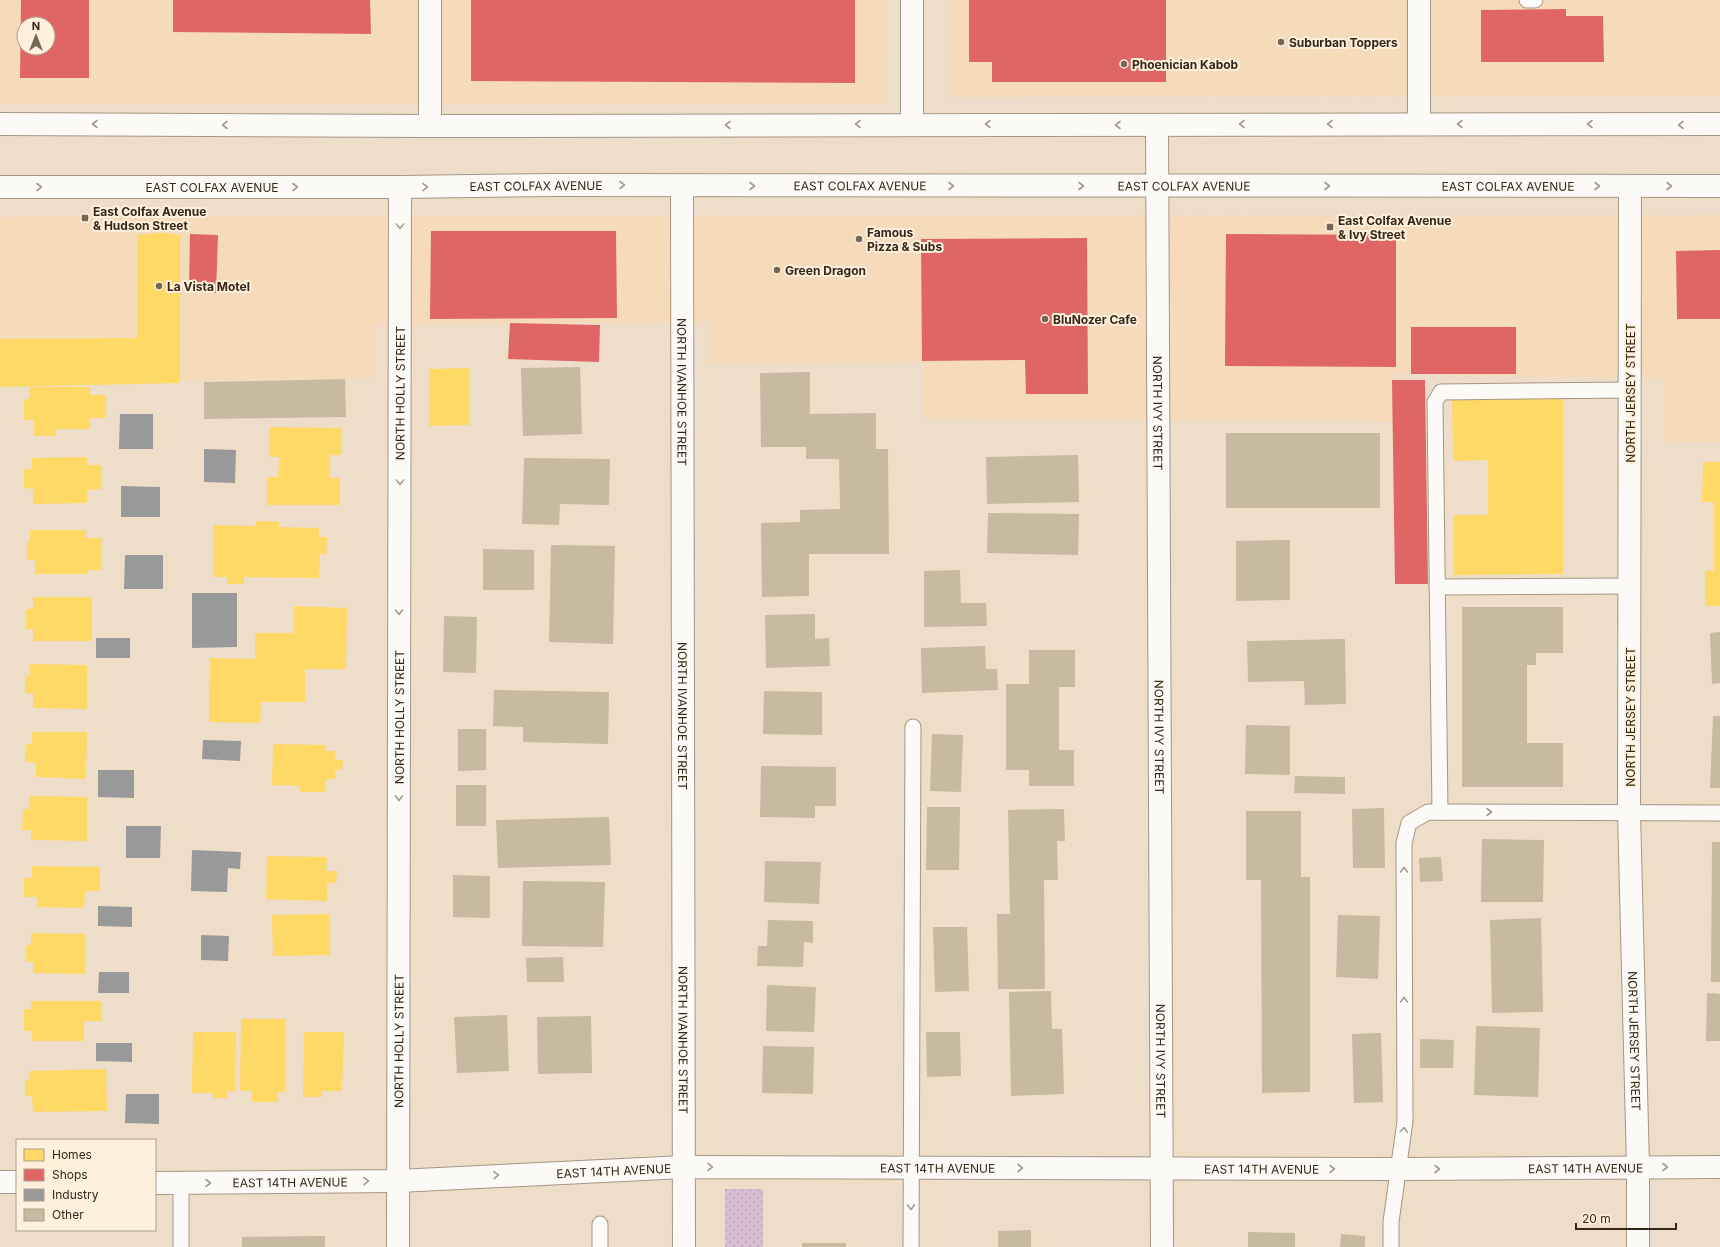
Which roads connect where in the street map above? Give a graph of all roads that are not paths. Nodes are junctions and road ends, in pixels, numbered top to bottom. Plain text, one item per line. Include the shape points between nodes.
1 (430, 0) edge
2 (912, 0) edge
3 (1419, 0) edge
4 (1528, 0) edge
5 (1535, 0) edge
6 (0, 124) edge
7 (912, 124) junction
8 (1419, 124) junction
9 (1720, 124) edge
10 (1157, 125) junction
11 (430, 126) junction
12 (682, 186) junction
13 (1157, 186) junction
14 (1630, 186) junction
15 (1720, 186) edge
16 (0, 187) edge
17 (400, 187) junction
18 (1630, 390) junction
19 (1630, 586) junction
20 (1437, 587) junction
21 (913, 727) dead end
22 (1440, 812) junction
23 (1629, 812) junction
24 (1720, 813) edge
25 (684, 1167) junction
26 (1638, 1167) junction
27 (1720, 1167) edge
28 (911, 1168) junction
29 (1161, 1168) junction
30 (1398, 1169) junction
31 (398, 1181) junction
32 (0, 1182) edge
33 (16, 1182) edge
34 (156, 1183) edge
35 (181, 1183) junction
36 (600, 1224) dead end
37 (181, 1247) edge
38 (398, 1247) edge
39 (600, 1247) edge
40 (684, 1247) edge
41 (911, 1247) edge
42 (1162, 1247) edge
43 (1391, 1247) edge
44 (1638, 1247) edge

1 - 11 main road
2 - 7 main road
3 - 8 main road
4 - 5 lane
11 -> 6 main road
10 -> 7 main road
7 -> 11 main road
9 -> 8 main road
8 -> 10 main road
10 - 13 main road, NORTH IVY STREET
12 -> 13 main road, EAST COLFAX AVENUE
17 -> 12 main road, EAST COLFAX AVENUE
12 - 25 main road, NORTH IVANHOE STREET
13 -> 14 main road, EAST COLFAX AVENUE
13 - 29 main road, NORTH IVY STREET
14 -> 15 main road, EAST COLFAX AVENUE
14 - 18 main road, NORTH JERSEY STREET
16 -> 17 main road, EAST COLFAX AVENUE
17 -> 31 main road, NORTH HOLLY STREET
18 - 19 main road, NORTH JERSEY STREET
18 - 20 lane via 1441,392 1435,402
19 - 20 lane
19 - 23 main road, NORTH JERSEY STREET
20 - 22 lane
21 - 28 lane
22 -> 23 lane
30 -> 22 lane via 1405,1120 1404,844 1409,824 1428,812
23 - 24 lane
23 - 26 main road, NORTH JERSEY STREET
25 -> 28 main road, EAST 14TH AVENUE
31 -> 25 main road, EAST 14TH AVENUE
25 - 40 main road, NORTH IVANHOE STREET
26 -> 27 main road, EAST 14TH AVENUE
30 -> 26 main road, EAST 14TH AVENUE
26 - 44 main road, NORTH JERSEY STREET
28 -> 29 main road, EAST 14TH AVENUE
28 -> 41 lane
29 -> 30 main road, EAST 14TH AVENUE
29 - 42 main road, NORTH IVY STREET
30 - 43 lane via 1391,1222
35 -> 31 main road, EAST 14TH AVENUE
31 - 38 main road, NORTH HOLLY STREET
32 - 33 main road
34 - 35 main road, EAST 14TH AVENUE
35 - 37 lane
36 - 39 lane

